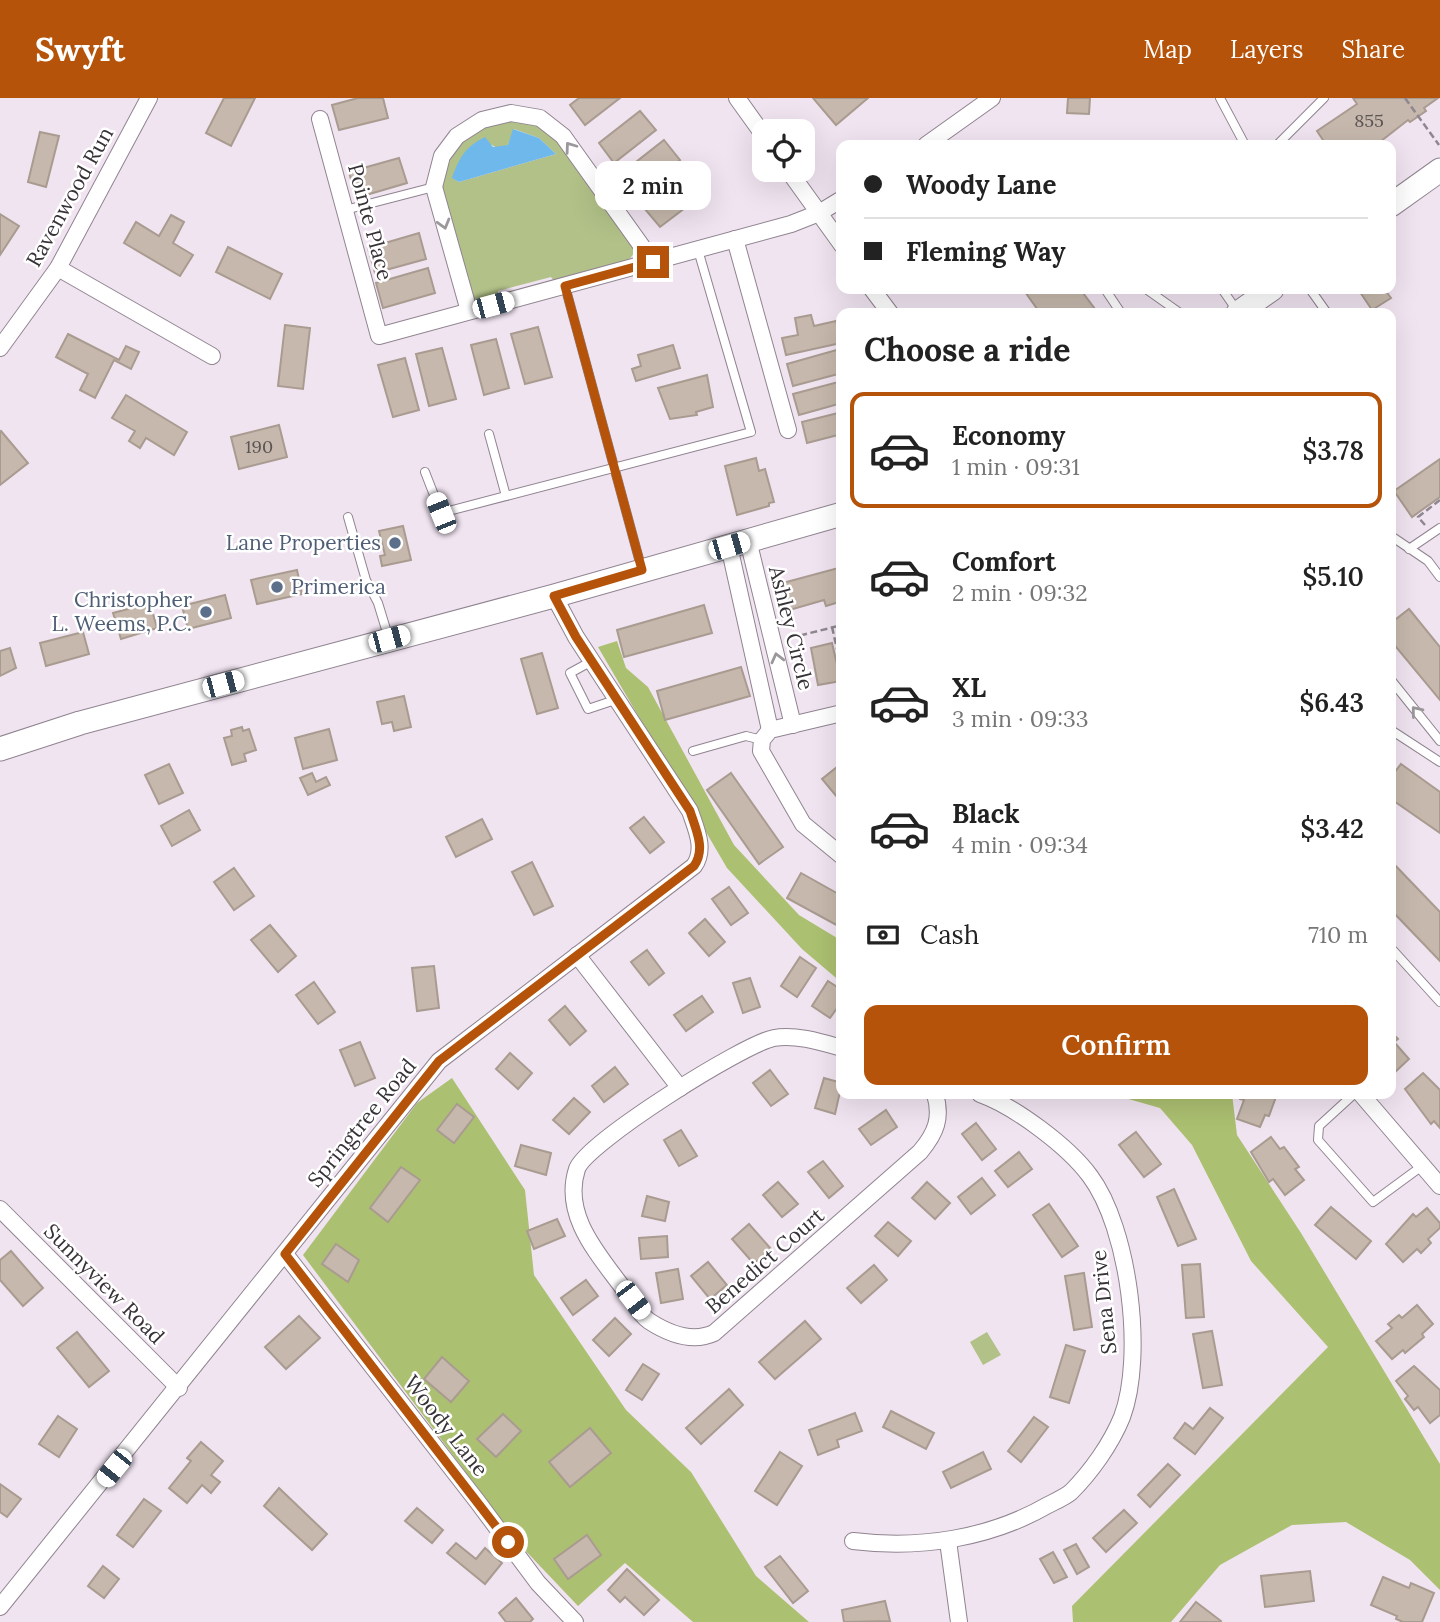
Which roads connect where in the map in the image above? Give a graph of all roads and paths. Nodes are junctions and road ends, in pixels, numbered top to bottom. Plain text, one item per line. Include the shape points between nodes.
1 (149, 98) edge
2 (737, 98) edge
3 (992, 98) edge
4 (1220, 98) edge
5 (1324, 98) edge
6 (1405, 98) edge
7 (320, 119) dead end
8 (752, 119) edge
9 (933, 140) edge
10 (1242, 140) edge
11 (1282, 140) edge
12 (1439, 145) edge
13 (1440, 170) edge
14 (797, 182) edge
15 (433, 187) junction
16 (1396, 201) edge
17 (836, 203) edge
18 (345, 210) junction
19 (819, 213) junction
20 (836, 237) edge
21 (735, 240) junction
22 (698, 250) junction
23 (653, 262) junction
24 (58, 268) junction
25 (565, 286) junction
26 (1153, 294) edge
27 (1265, 294) edge
28 (1173, 308) edge
29 (1245, 308) edge
30 (469, 311) junction
31 (0, 348) edge
32 (212, 356) dead end
33 (789, 430) dead end
34 (489, 434) dead end
35 (614, 467) junction
36 (425, 472) dead end
37 (506, 496) junction
38 (1440, 500) edge
39 (836, 516) edge
40 (348, 517) dead end
41 (1436, 531) edge
42 (1396, 540) edge
43 (739, 543) junction
44 (1409, 549) junction
45 (642, 570) junction
46 (1440, 577) edge
47 (554, 596) junction
48 (836, 626) edge
49 (832, 627) junction
50 (389, 639) junction
51 (773, 643) junction
52 (836, 645) edge
53 (592, 660) junction
54 (1396, 686) edge
55 (618, 699) junction
56 (836, 714) edge
57 (793, 725) junction
58 (1396, 733) edge
59 (766, 735) junction
60 (1440, 741) edge
61 (0, 749) edge
62 (692, 751) dead end
63 (1440, 762) edge
64 (836, 851) edge
65 (1396, 954) edge
66 (577, 955) junction
67 (1440, 1002) edge
68 (836, 1046) edge
69 (680, 1088) junction
70 (936, 1099) edge
71 (989, 1099) edge
72 (1349, 1099) edge
73 (1366, 1099) edge
74 (1422, 1166) junction
75 (1440, 1186) edge
76 (3, 1219) edge
77 (285, 1254) junction
78 (179, 1388) junction
79 (853, 1541) dead end
80 (948, 1541) junction
81 (0, 1607) edge
82 (575, 1622) edge
83 (959, 1622) edge

1 - 24 street, Ravenwood Run
2 - 8 street
3 - 9 street
4 - 10 lane
5 - 11 lane
6 - 12 path
7 - 18 street, Pointe Place
13 - 16 main road
14 - 19 street
15 - 18 lane
23 -> 15 street via 563,136 540,118 512,113 482,120 457,136 442,156
15 -> 30 street
17 - 19 street
18 - 30 street, Pointe Place via 379,336
19 - 20 street
19 - 21 street
21 - 22 street
21 - 33 street
22 - 23 street
22 - 35 lane via 751,432
23 - 25 street
24 - 31 street, Ravenwood Run
24 - 32 street
25 - 30 street
25 - 35 lane
26 - 28 lane
27 - 29 main road
34 - 37 lane
35 - 37 lane
35 - 45 lane
36 - 37 lane via 441,513
38 - 41 path via 1418,517
39 - 43 main road
40 - 50 lane
41 - 44 lane
42 - 44 lane
43 - 45 main road
43 - 51 street, Ashley Circle
43 - 59 street, Ashley Circle
44 - 46 lane via 1428,561
45 - 47 main road
47 - 50 main road
47 - 53 street, Springtree Road
48 - 49 path
49 - 51 path
49 - 52 path
50 - 61 main road
57 -> 51 street, Ashley Circle
53 - 55 street, Springtree Road
53 - 55 lane via 570,673 587,709
60 -> 54 lane
55 - 66 street, Springtree Road via 690,811 700,858
56 - 57 street, Ashley Circle
57 - 59 street, Ashley Circle
58 - 63 lane
59 - 62 lane
59 - 64 street, Ashley Circle via 764,760 803,824
65 - 67 lane
66 - 69 street
66 - 77 street, Springtree Road via 439,1061
68 - 69 street, Benedict Court via 775,1037 744,1048
69 - 70 street, Benedict Court via 582,1159 574,1190 577,1214 589,1242 647,1320 674,1334 703,1338 920,1152 939,1121
71 - 80 street, Sena Drive via 1038,1126 1090,1176 1119,1235 1133,1335 1131,1377 1122,1417 1103,1453 1070,1493 1024,1519
72 - 74 lane via 1320,1126 1318,1140 1373,1202
73 - 74 street
74 - 75 street
76 - 78 street, Sunnyview Road
77 - 78 street, Springtree Road
77 - 82 street, Woody Lane via 538,1584
78 - 81 street, Springtree Road
79 - 80 street, Sena Drive via 884,1545
80 - 83 street

